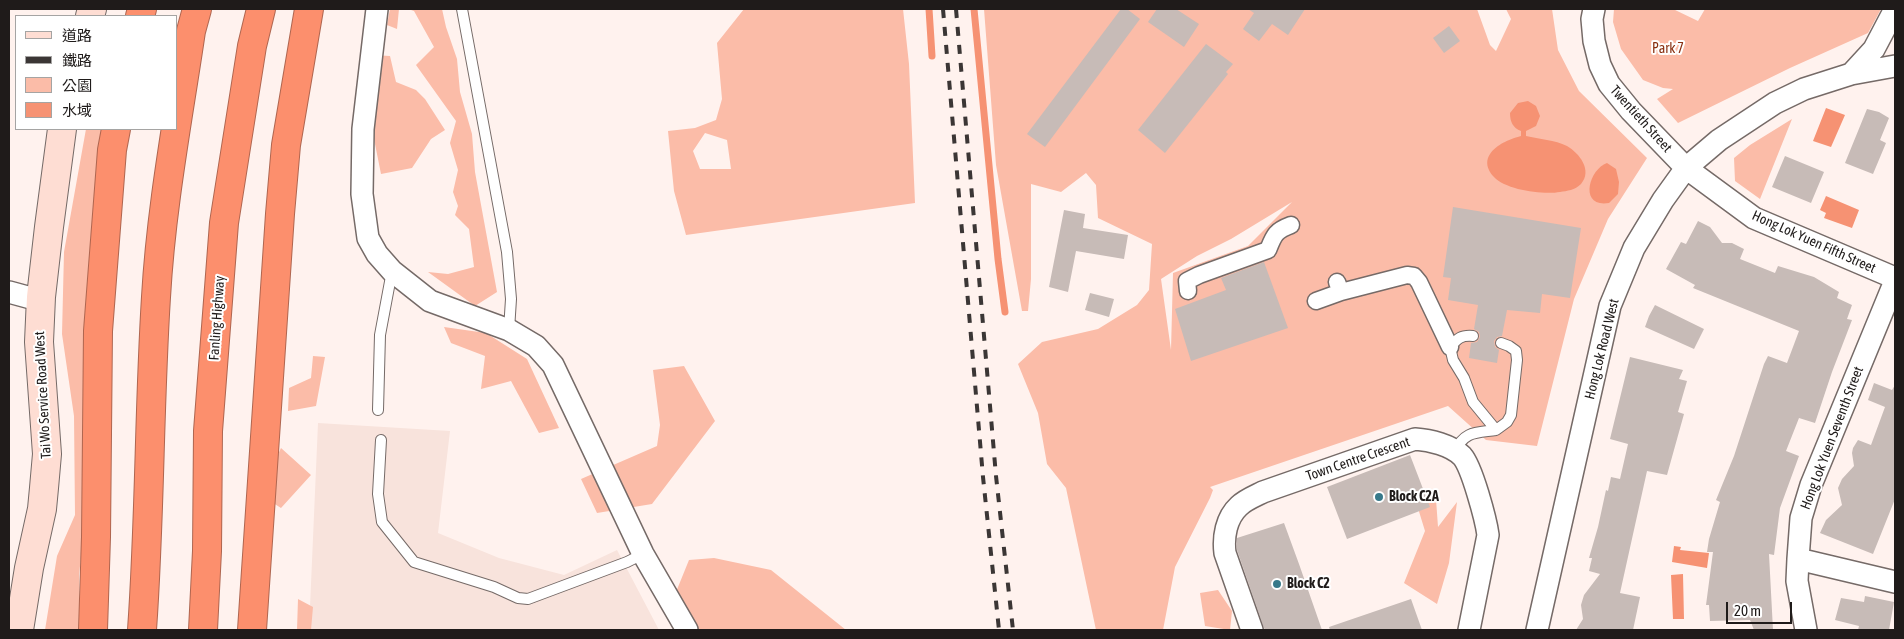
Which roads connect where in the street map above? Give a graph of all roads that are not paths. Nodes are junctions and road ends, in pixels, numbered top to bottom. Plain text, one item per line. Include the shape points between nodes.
1 (197, 9) edge
2 (261, 9) edge
3 (309, 9) edge
4 (377, 9) edge
5 (462, 9) edge
6 (1594, 9) edge
7 (1895, 9) edge
8 (1895, 66) edge
9 (1851, 74) junction
10 (178, 120) edge
11 (62, 130) edge
12 (116, 130) edge
13 (176, 130) edge
14 (1686, 168) junction
15 (1292, 225) dead end
16 (392, 271) junction
17 (1895, 279) edge
18 (1188, 291) dead end
19 (9, 292) edge
20 (41, 297) junction
21 (1316, 301) dead end
22 (509, 330) junction
23 (1473, 336) dead end
24 (1501, 343) dead end
25 (1450, 347) junction
26 (378, 410) dead end
27 (1496, 430) junction
28 (381, 440) dead end
29 (1455, 451) junction
30 (643, 554) junction
31 (1798, 559) junction
32 (1895, 582) edge
33 (142, 621) edge
34 (203, 624) edge
35 (16, 625) edge
36 (93, 630) edge
37 (252, 630) edge
38 (687, 630) edge
39 (1252, 630) edge
40 (1469, 630) edge
41 (1537, 630) edge
42 (1806, 630) edge

1 - 10 highway
2 - 34 highway, Fanling Highway via 252,46 224,223 208,431
3 - 37 highway via 286,145
4 - 16 street via 363,129 362,194 368,238
5 - 22 lane via 507,252
6 - 14 street, Twentieth Street via 1594,41 1609,84
7 - 9 street via 1874,49
8 - 9 street, Hong Lok Road West
9 - 14 street, Hong Lok Road West via 1804,89 1776,104 1719,140
11 - 20 main road, Tai Wo Service Road West
12 - 36 highway via 98,332
13 - 33 highway via 163,215 156,297
14 - 17 street, Hong Lok Yuen Fifth Street via 1754,218
14 - 41 street, Hong Lok Road West via 1634,248 1610,306
15 - 18 street via 1274,234 1268,250 1187,281
16 - 22 street via 430,301
16 - 26 lane via 380,335
17 - 31 street, Hong Lok Yuen Seventh Street via 1811,485 1801,518
19 - 20 street via 31,298
20 - 35 main road, Tai Wo Service Road West via 39,342 47,454 42,509
21 - 25 street via 1339,287 1407,274 1414,276
22 - 30 street via 536,346 553,366
23 - 25 lane via 1458,338
24 - 27 lane via 1516,352 1517,360 1512,415
25 - 27 lane via 1473,402
27 - 29 lane via 1469,434
28 - 30 lane via 378,494 382,522 414,562 528,599
29 - 39 street, Town Centre Crescent via 1428,440 1401,442 1263,492 1239,505 1227,524 1225,554
29 - 40 street via 1463,457 1476,487 1488,535
30 - 38 street
31 - 32 street
31 - 42 street, Hong Lok Yuen Seventh Street

